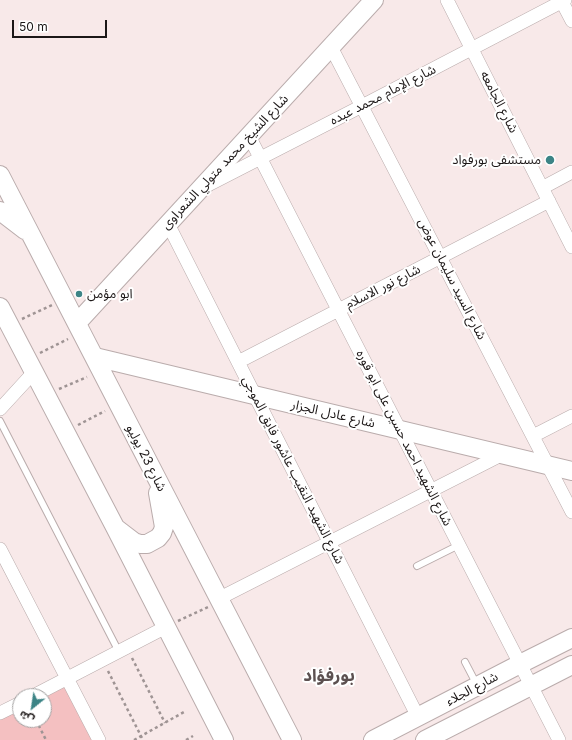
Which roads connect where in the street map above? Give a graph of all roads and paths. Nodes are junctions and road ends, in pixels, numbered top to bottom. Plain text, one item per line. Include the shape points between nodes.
1 (374, 0) edge
2 (447, 0) edge
3 (563, 1) edge
4 (572, 21) edge
5 (331, 47) junction
6 (472, 49) junction
7 (362, 106) junction
8 (249, 136) junction
9 (260, 158) junction
10 (572, 172) edge
11 (0, 176) edge
12 (201, 188) junction
13 (542, 188) junction
14 (548, 201) junction
15 (0, 211) edge
16 (168, 224) junction
17 (30, 234) junction
18 (572, 247) edge
19 (440, 257) junction
20 (64, 299) junction
21 (0, 307) edge
22 (338, 310) junction
23 (9, 324) junction
24 (79, 327) junction
25 (238, 362) junction
26 (98, 364) junction
27 (31, 366) junction
28 (255, 395) junction
29 (46, 396) junction
30 (119, 404) junction
31 (0, 409) edge
32 (572, 416) edge
33 (0, 421) edge
34 (399, 430) junction
35 (65, 432) junction
36 (532, 436) junction
37 (502, 454) junction
38 (548, 465) junction
39 (572, 471) edge
40 (154, 472) junction
41 (431, 491) junction
42 (572, 512) edge
43 (115, 527) junction
44 (330, 542) junction
45 (459, 545) junction
46 (0, 549) edge
47 (417, 566) dead end
48 (220, 599) junction
49 (166, 627) junction
50 (572, 638) edge
51 (123, 650) junction
52 (103, 660) junction
53 (465, 662) dead end
54 (520, 664) junction
55 (572, 665) edge
56 (67, 678) junction
57 (531, 685) junction
58 (478, 686) junction
59 (48, 688) edge
60 (12, 707) edge
61 (184, 712) dead end
62 (0, 713) edge
63 (418, 717) junction
64 (165, 723) junction
65 (40, 728) edge
66 (142, 736) junction
67 (193, 736) dead end
68 (428, 739) edge
69 (46, 740) edge
70 (99, 740) edge
71 (134, 740) edge
72 (144, 740) edge
73 (186, 740) edge
74 (224, 740) edge
75 (292, 740) edge
76 (373, 740) edge
77 (559, 740) edge

1 - 5 main road, شارع الشيخ محمد متولي الشعراوى
2 - 6 street, شارع الجامعه
3 - 4 street
3 - 6 street, شارع الإمام محمد عبده
5 - 7 street, شارع السيد سليمان عوض
5 - 8 main road, شارع الشيخ محمد متولي الشعراوى
6 - 7 street, شارع الإمام محمد عبده
6 - 13 street, شارع الجامعه
7 - 9 street, شارع الإمام محمد عبده
7 - 19 street, شارع السيد سليمان عوض
8 - 9 street, شارع الشهيد احمد حسين على ابو قوره
8 - 12 main road, شارع الشيخ محمد متولي الشعراوى
9 - 12 street, شارع الإمام محمد عبده
9 - 22 street, شارع الشهيد احمد حسين على ابو قوره
10 - 13 street
11 - 17 main road, شارع 23 يوليو
12 - 16 main road, شارع الشيخ محمد متولي الشعراوى
13 - 14 street, شارع الجامعه
14 - 18 street, شارع الجامعه
14 - 19 street, شارع نور الاسلام
15 - 17 main road
16 - 24 main road, شارع الشيخ محمد متولي الشعراوى
16 - 25 street, شارع الشهيد النقيب عاشور فايق الموجي
17 - 20 main road, شارع 23 يوليو
19 - 22 street, شارع نور الاسلام
19 - 36 street, شارع السيد سليمان عوض
20 - 23 path
20 - 24 main road, شارع 23 يوليو
21 - 23 main road
22 - 25 street, شارع نور الاسلام
22 - 34 street, شارع الشهيد احمد حسين على ابو قوره
23 - 27 main road
24 - 26 main road, شارع 23 يوليو
24 - 27 path
25 - 28 street, شارع الشهيد النقيب عاشور فايق الموجي
26 - 28 main road, شارع عادل الجزار
26 - 29 path
26 - 30 main road, شارع 23 يوليو
27 - 29 main road
27 - 31 street
28 - 34 main road, شارع عادل الجزار
28 - 44 street, شارع الشهيد النقيب عاشور فايق الموجي
29 - 35 main road
30 - 35 path
30 - 40 main road, شارع 23 يوليو
32 - 36 street
33 - 51 lane
34 - 37 main road, شارع عادل الجزار
34 - 41 street, شارع الشهيد احمد حسين على ابو قوره
35 - 43 main road
36 - 38 street, شارع السيد سليمان عوض
37 - 38 main road, شارع عادل الجزار
37 - 41 street
38 - 39 main road, شارع عادل الجزار
38 - 42 street, شارع السيد سليمان عوض
40 - 43 main road via 164,521 162,533 153,542 140,544
40 - 48 main road, شارع 23 يوليو
41 - 44 street
41 - 45 street, شارع الشهيد احمد حسين على ابو قوره
43 - 49 main road
44 - 48 street
44 - 63 street, شارع الشهيد النقيب عاشور فايق الموجي
45 - 47 lane
45 - 54 street, شارع الشهيد احمد حسين على ابو قوره
46 - 56 street
48 - 49 path
48 - 75 main road, شارع 23 يوليو
49 - 51 street
49 - 74 main road
50 - 54 main road, شارع الجلاء
51 - 52 street
51 - 64 path
52 - 56 street
52 - 66 path
53 - 58 lane
54 - 57 street, شارع الشهيد احمد حسين على ابو قوره
54 - 58 main road, شارع الجلاء
55 - 57 main road, شارع الجلاء
56 - 59 street
56 - 70 street
57 - 68 main road, شارع الجلاء
57 - 77 street, شارع الشهيد احمد حسين على ابو قوره
58 - 63 main road, شارع الجلاء
60 - 62 street
61 - 64 path
63 - 76 main road, شارع الجلاء
64 - 66 path
65 - 69 path
66 - 71 path
66 - 72 path
67 - 73 path

